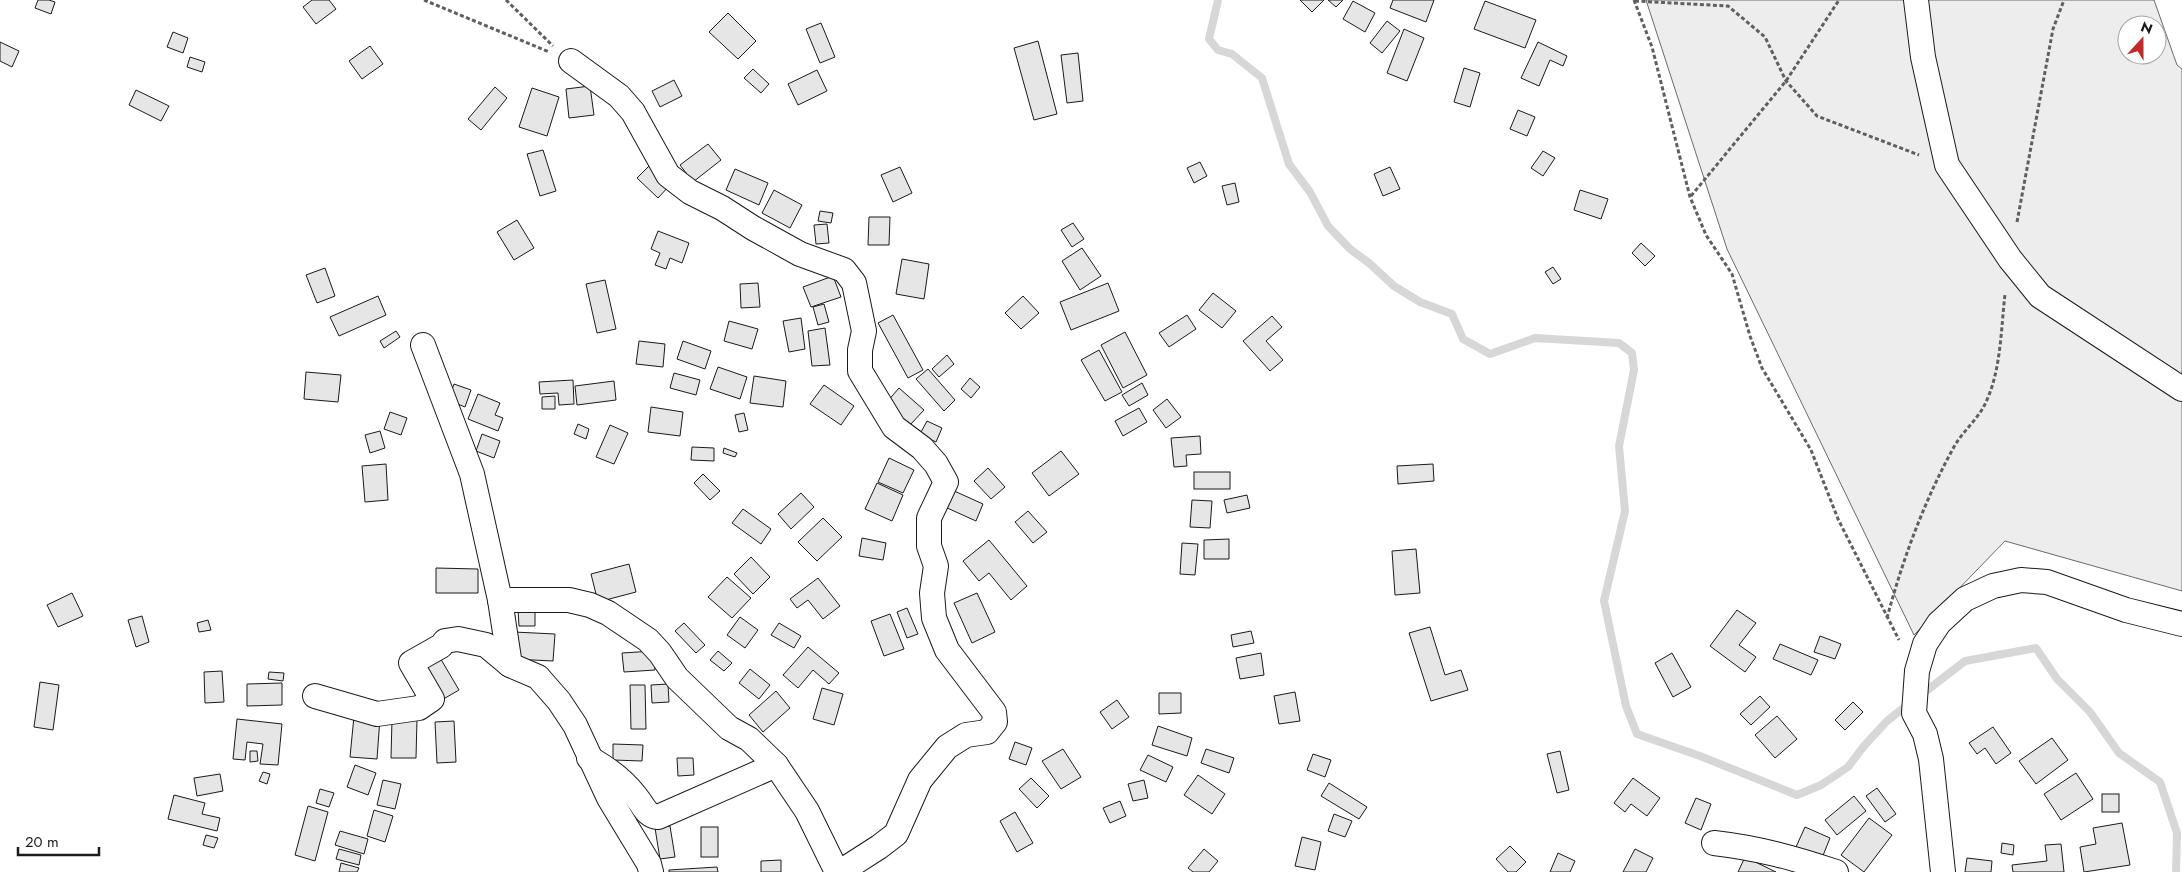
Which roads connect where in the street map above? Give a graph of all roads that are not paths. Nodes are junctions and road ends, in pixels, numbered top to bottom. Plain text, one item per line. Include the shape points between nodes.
1 (1916, 0) edge
2 (570, 61) road end
3 (423, 345) dead end
4 (2182, 389) edge
5 (500, 600) junction
6 (2182, 624) edge
7 (510, 665) junction
8 (315, 696) dead end
9 (589, 758) junction
10 (776, 765) junction
11 (1714, 843) dead end
12 (651, 872) edge
13 (839, 872) edge
14 (1836, 872) edge
15 (1943, 872) edge

1 - 4 street via 1923,58 1947,165 2010,260 2040,296
2 - 13 street via 619,96 633,112 668,175 690,192 800,254 844,270 854,283 864,331 860,371 894,427 922,448 946,482 929,518 929,546 936,566 932,593 934,618 947,650 994,712 995,722 987,732 966,735 948,747 920,780 896,834
3 - 5 street via 472,474
5 - 7 street
5 - 10 street via 570,600 608,613 648,640 677,678 729,728 749,739
6 - 15 street via 2126,610 2047,582 2021,580 1993,586 1965,599 1939,623 1925,644 1916,671 1914,713 1925,734 1931,759
7 - 8 street via 486,645 451,639 411,663 432,699 419,708 377,714
7 - 9 street via 538,677 559,701 575,725
9 - 10 street via 616,774 648,814 658,817
9 - 12 street
10 - 13 street via 807,811
11 - 14 street via 1782,854

